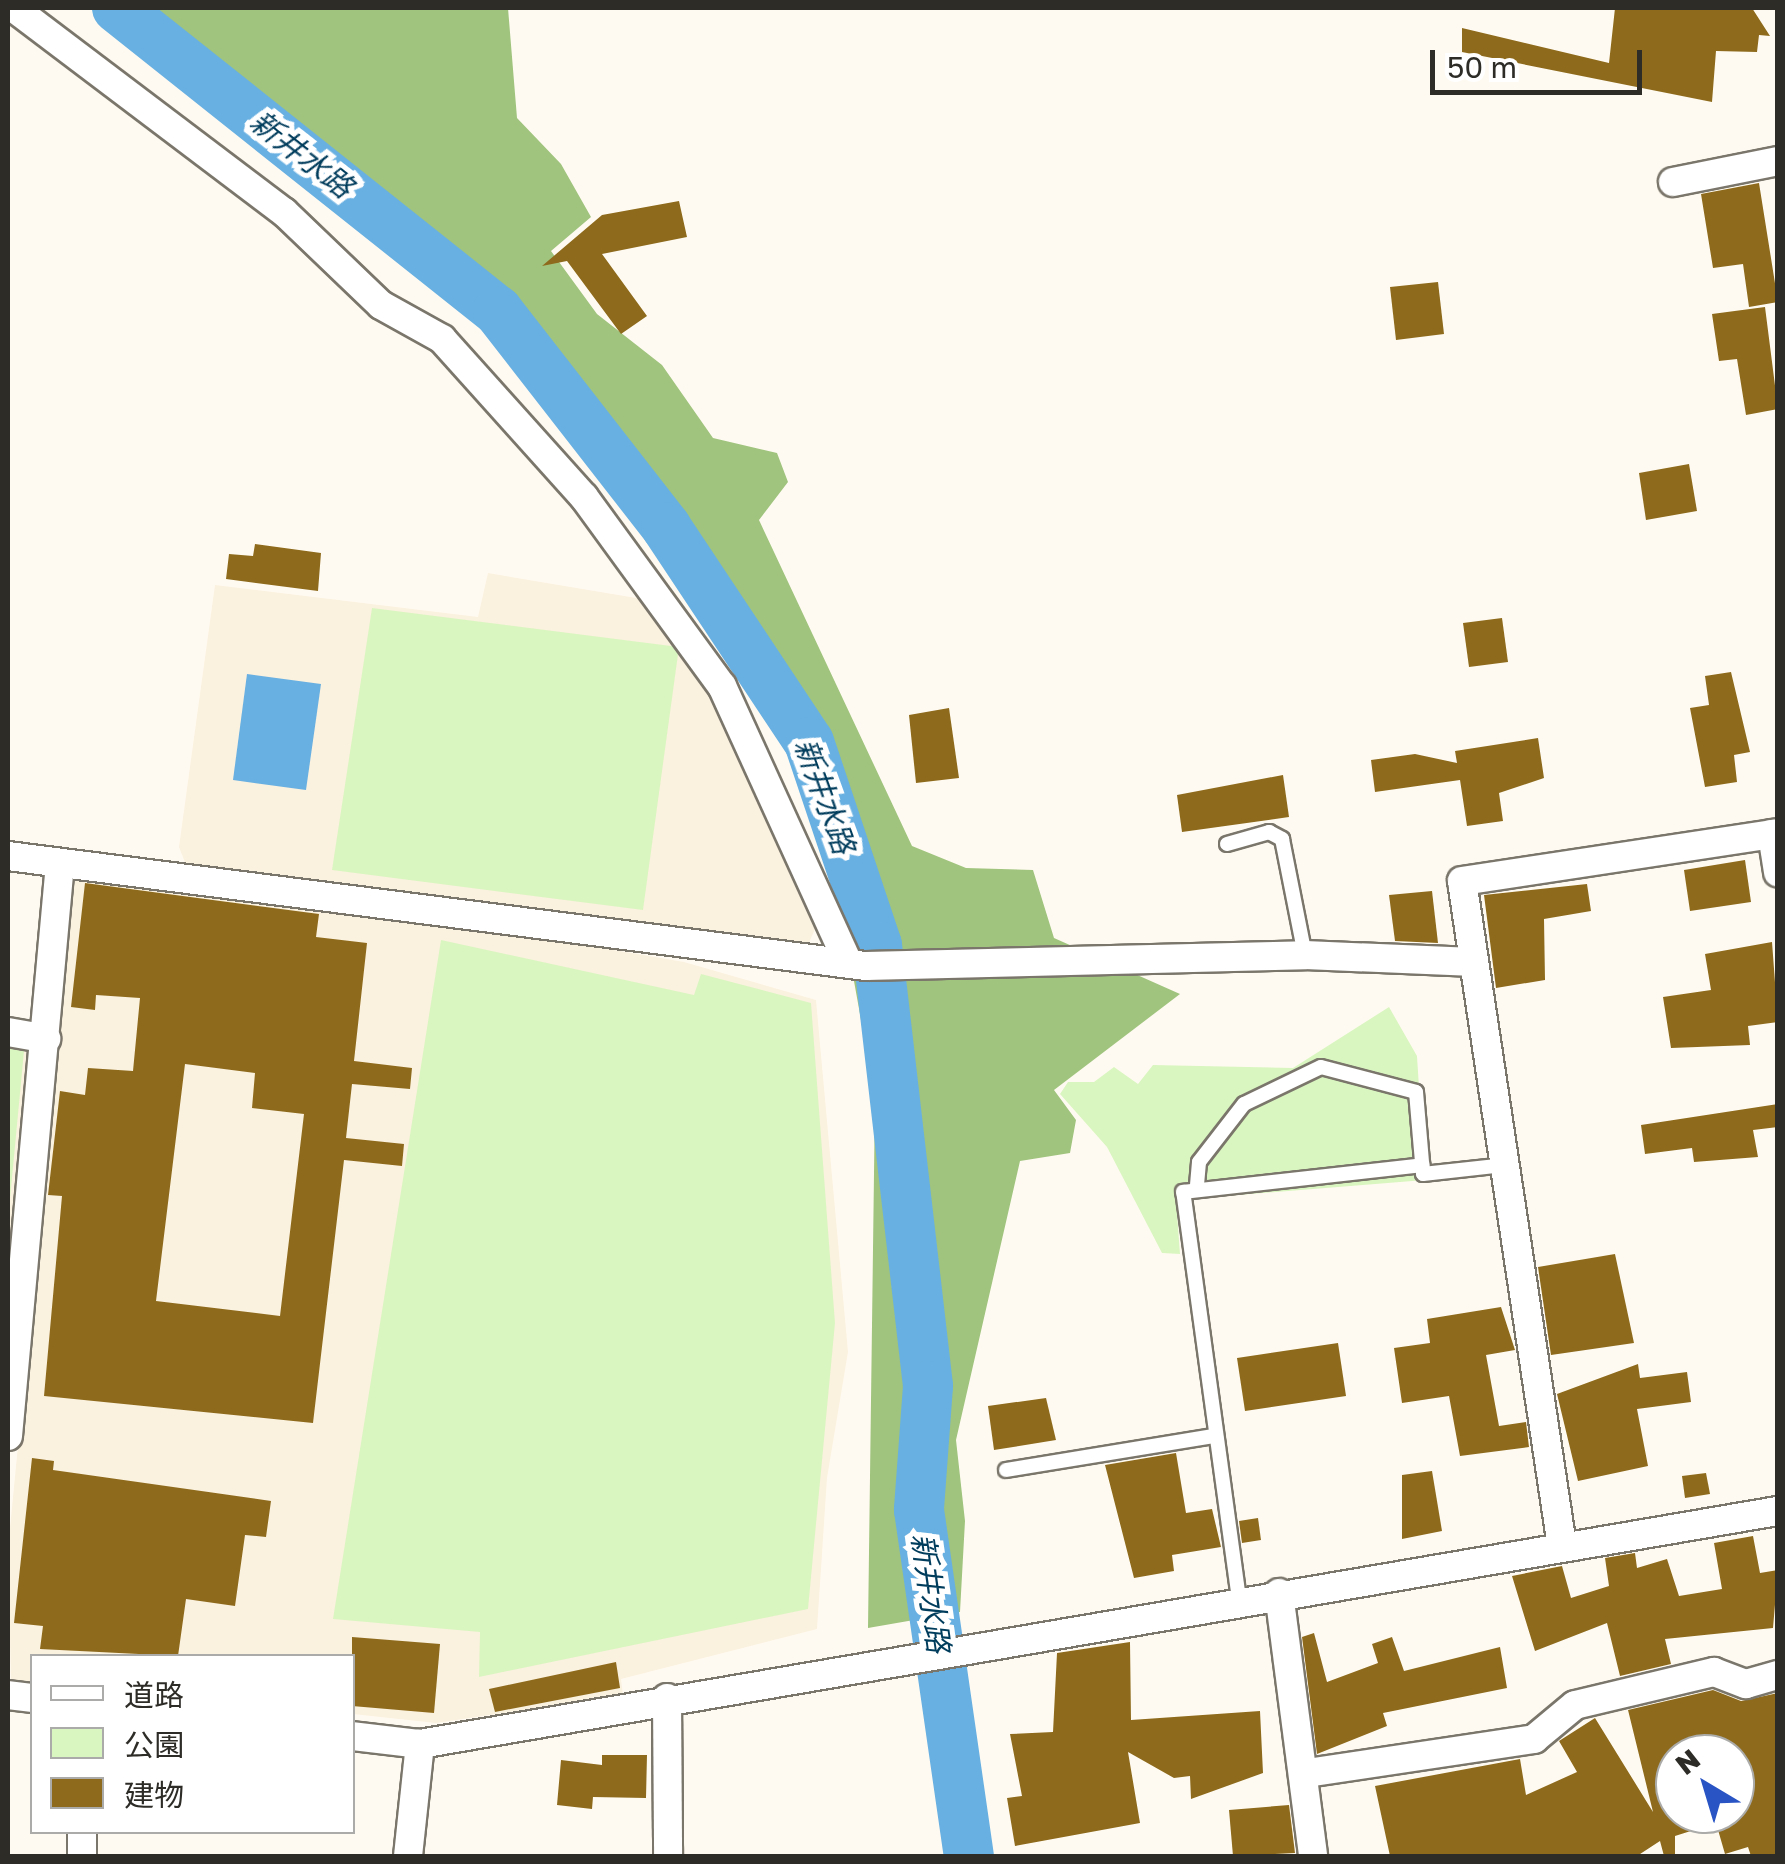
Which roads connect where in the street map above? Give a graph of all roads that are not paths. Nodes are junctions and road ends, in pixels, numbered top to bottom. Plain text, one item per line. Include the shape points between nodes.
1 (14, 8) edge
2 (1778, 161) edge
3 (1673, 182) dead end
4 (1774, 834) edge
5 (1227, 844) dead end
6 (8, 856) edge
7 (60, 862) junction
8 (1778, 873) edge
9 (1304, 955) junction
10 (846, 958) junction
11 (1474, 962) junction
12 (8, 1032) edge
13 (46, 1039) junction
14 (1422, 1165) junction
15 (1504, 1165) junction
16 (1197, 1185) junction
17 (8, 1436) edge
18 (1214, 1436) junction
19 (1006, 1470) dead end
20 (1778, 1511) edge
21 (1562, 1546) junction
22 (1278, 1592) junction
23 (1239, 1599) junction
24 (1778, 1675) edge
25 (667, 1698) junction
26 (355, 1736) edge
27 (420, 1744) junction
28 (1308, 1773) junction
29 (408, 1856) edge
30 (668, 1856) edge
31 (1314, 1856) edge

1 - 10 street via 284,212 382,305 442,339 584,497 722,686
2 - 3 street
4 - 8 street
4 - 11 street via 1462,881
5 - 9 lane via 1268,832 1282,839
6 - 7 street
7 - 10 street
7 - 13 street
9 - 10 street via 866,966
9 - 11 street
11 - 15 street
12 - 13 street
13 - 17 street
14 - 15 lane via 1422,1174
14 - 16 lane
14 - 16 lane via 1416,1092 1320,1067 1244,1104 1199,1162
15 - 21 street
16 - 18 lane via 1183,1192 1180,1208
18 - 19 lane
18 - 23 lane
20 - 21 street
21 - 22 street
22 - 23 street
22 - 28 street
23 - 25 street
24 - 28 street via 1746,1684 1724,1673 1696,1676 1574,1705 1534,1738
25 - 27 street
25 - 30 street
26 - 27 street
27 - 29 street
28 - 31 street

